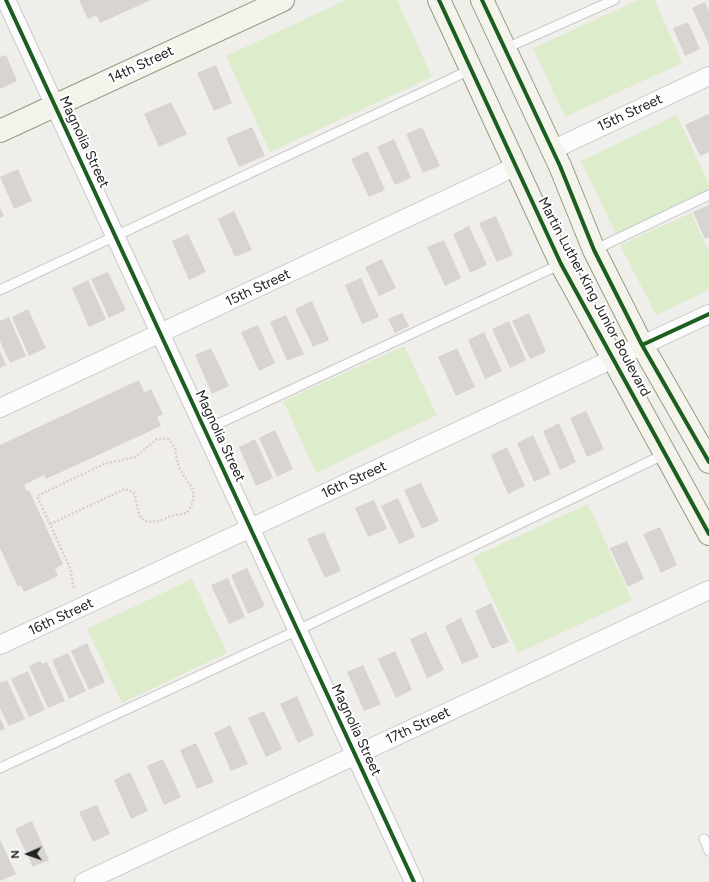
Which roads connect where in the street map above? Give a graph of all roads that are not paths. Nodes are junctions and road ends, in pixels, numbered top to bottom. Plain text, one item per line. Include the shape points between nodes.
1 (6, 0) edge
2 (283, 0) edge
3 (482, 0) edge
4 (614, 0) edge
5 (440, 1) edge
6 (504, 49) junction
7 (471, 69) junction
8 (709, 76) edge
9 (54, 105) junction
10 (0, 131) edge
11 (552, 150) junction
12 (515, 166) junction
13 (709, 195) edge
14 (115, 235) junction
15 (594, 250) junction
16 (561, 264) junction
17 (0, 290) edge
18 (709, 314) edge
19 (160, 333) junction
20 (642, 345) junction
21 (612, 360) junction
22 (0, 408) edge
23 (205, 430) junction
24 (665, 454) junction
25 (709, 462) edge
26 (250, 528) junction
27 (709, 534) edge
28 (709, 590) edge
29 (298, 630) junction
30 (0, 645) edge
31 (355, 755) junction
32 (0, 768) edge
33 (704, 839) dead end
34 (709, 851) edge
35 (84, 882) edge
36 (414, 882) edge

1 - 9 street, Magnolia Street
2 - 9 main road, 14th Street
3 - 6 main road, Martin Luther King Junior Boulevard
4 - 6 lane
5 - 7 main road, Martin Luther King Junior Boulevard
6 - 11 main road, Martin Luther King Junior Boulevard
7 - 12 main road, Martin Luther King Junior Boulevard
7 - 14 lane
8 - 11 street, 15th Street
9 - 10 main road, 14th Street
9 - 14 street, Magnolia Street
11 - 15 main road, Martin Luther King Junior Boulevard
12 - 16 main road, Martin Luther King Junior Boulevard
12 - 19 street, 15th Street
13 - 15 lane
14 - 17 lane
14 - 19 street, Magnolia Street
15 - 20 main road, Martin Luther King Junior Boulevard
16 - 21 main road, Martin Luther King Junior Boulevard
16 - 23 lane
18 - 20 street, 16th Street
19 - 22 street, 15th Street
19 - 23 street, Magnolia Street
20 - 21 street, 16th Street
20 - 25 main road, Martin Luther King Junior Boulevard via 699,437
21 - 24 main road, Martin Luther King Junior Boulevard
21 - 26 street, 16th Street
23 - 26 street, Magnolia Street
24 - 27 main road, Martin Luther King Junior Boulevard
24 - 29 lane
26 - 29 street, Magnolia Street
26 - 30 street, 16th Street
28 - 31 street, 17th Street
29 - 31 street, Magnolia Street
29 - 32 lane
31 - 35 street, 17th Street
31 - 36 street, Magnolia Street
33 - 34 lane

